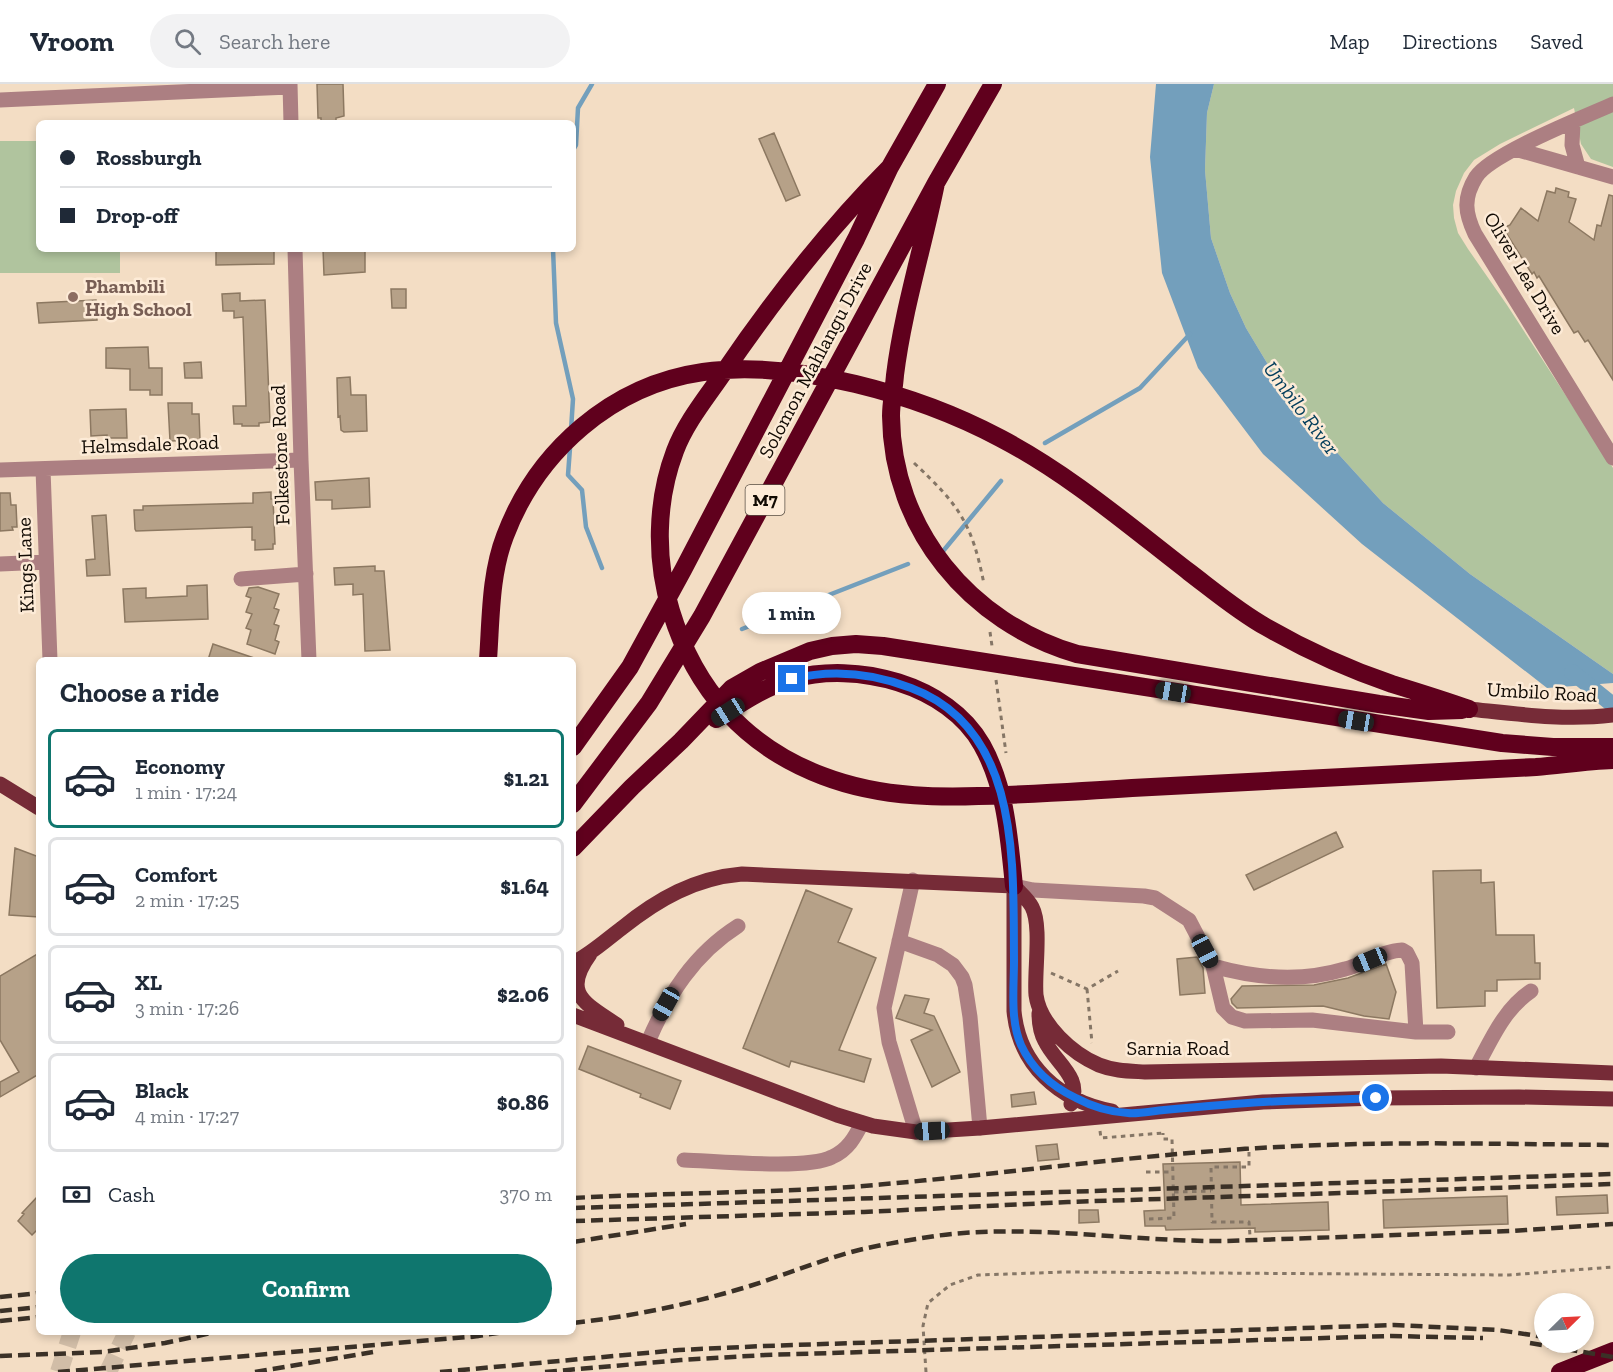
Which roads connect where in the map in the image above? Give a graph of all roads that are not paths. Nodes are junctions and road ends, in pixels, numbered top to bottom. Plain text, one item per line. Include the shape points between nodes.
1 (937, 84) edge
2 (993, 84) edge
3 (290, 86) edge
4 (0, 100) edge
5 (1613, 104) edge
6 (291, 120) edge
7 (1573, 122) junction
8 (1515, 149) junction
9 (890, 167) junction
10 (1578, 167) junction
11 (1613, 177) edge
12 (936, 183) junction
13 (295, 252) edge
14 (1613, 458) edge
15 (301, 460) junction
16 (43, 469) junction
17 (0, 471) edge
18 (46, 562) junction
19 (0, 564) edge
20 (306, 574) junction
21 (241, 579) dead end
22 (50, 657) edge
23 (309, 657) edge
24 (488, 657) edge
25 (1469, 709) junction
26 (1613, 715) edge
27 (681, 741) junction
28 (576, 743) edge
29 (1613, 747) edge
30 (1613, 760) edge
31 (0, 784) edge
32 (576, 800) edge
33 (36, 806) edge
34 (576, 845) edge
35 (913, 880) junction
36 (1014, 886) junction
37 (738, 926) dead end
38 (899, 941) junction
39 (592, 951) junction
40 (576, 961) edge
41 (1213, 966) junction
42 (1531, 991) dead end
43 (1038, 1006) junction
44 (576, 1017) edge
45 (1416, 1032) junction
46 (1448, 1032) dead end
47 (642, 1040) junction
48 (1476, 1068) junction
49 (1613, 1073) edge
50 (1074, 1097) junction
51 (1613, 1099) edge
52 (1128, 1114) junction
53 (1062, 1120) junction
54 (862, 1123) junction
55 (980, 1128) junction
56 (916, 1132) junction
57 (684, 1160) dead end
58 (1613, 1351) edge
59 (1560, 1372) edge

1 - 9 highway, Solomon Mahlangu Drive / M7
2 - 12 highway, Solomon Mahlangu Drive / M7
3 - 4 street
3 - 6 street
5 - 7 street, Oliver Lea Drive
7 - 8 street, Oliver Lea Drive
7 - 10 street via 1572,144
8 - 10 street
8 - 14 street, Oliver Lea Drive via 1488,164 1476,176 1466,215
9 - 28 highway, Solomon Mahlangu Drive / M7 via 630,668
9 - 30 highway via 827,233 750,334 675,449 660,523 667,598 685,647 718,704 734,722 762,744 824,777 880,792 945,798
10 - 11 street
12 - 25 highway via 898,356 891,415 894,454 903,492 924,536 944,567 974,599 1003,622 1034,639 1077,654 1379,704 1429,711
12 - 32 highway, Solomon Mahlangu Drive / M7 via 702,616 649,703
13 - 15 street, Folkestone Road
15 - 16 street, Helmsdale Road
15 - 20 street, Folkestone Road
16 - 17 street, Helmsdale Road
16 - 18 street, Kings Lane
18 - 19 street
18 - 22 street, Kings Lane
20 - 21 street
20 - 23 street, Folkestone Road
24 - 25 highway via 497,561 504,537 521,499 555,451 612,405 670,379 704,372 777,371 880,391 966,421 1051,467 1263,626 1334,662
25 - 26 main road, Umbilo Road via 1539,716
27 - 29 highway via 732,688 747,679 810,651 856,644 1503,743
27 - 34 highway
27 - 36 highway via 776,684 805,676 876,676 924,693 947,706 966,724 992,765 1002,796
31 - 33 main road
35 - 36 main road
35 - 38 street
35 - 39 main road via 742,874 710,878 659,901
36 - 41 street via 1155,898 1189,920
36 - 43 main road via 1029,903 1037,925
36 - 50 main road via 1016,1029 1021,1045 1037,1069
37 - 47 street via 694,963
38 - 55 street via 938,955 962,977 970,1017
38 - 56 street via 884,1016
39 - 40 main road
39 - 47 main road via 577,976 578,991 587,1004
41 - 45 street via 1223,1008 1238,1019 1333,1022
41 - 45 street via 1255,976 1320,975 1402,950 1412,963
42 - 48 street via 1505,1017
43 - 48 main road, Sarnia Road via 1048,1023 1075,1050 1112,1069 1145,1072
43 - 50 main road via 1044,1041 1070,1076
44 - 47 main road
45 - 46 street
47 - 54 main road
48 - 49 main road, Sarnia Road
50 - 52 main road
50 - 53 main road
51 - 52 main road via 1263,1102
52 - 53 main road
53 - 55 main road
54 - 56 main road
54 - 57 street via 855,1138 826,1160
55 - 56 main road
58 - 59 highway

